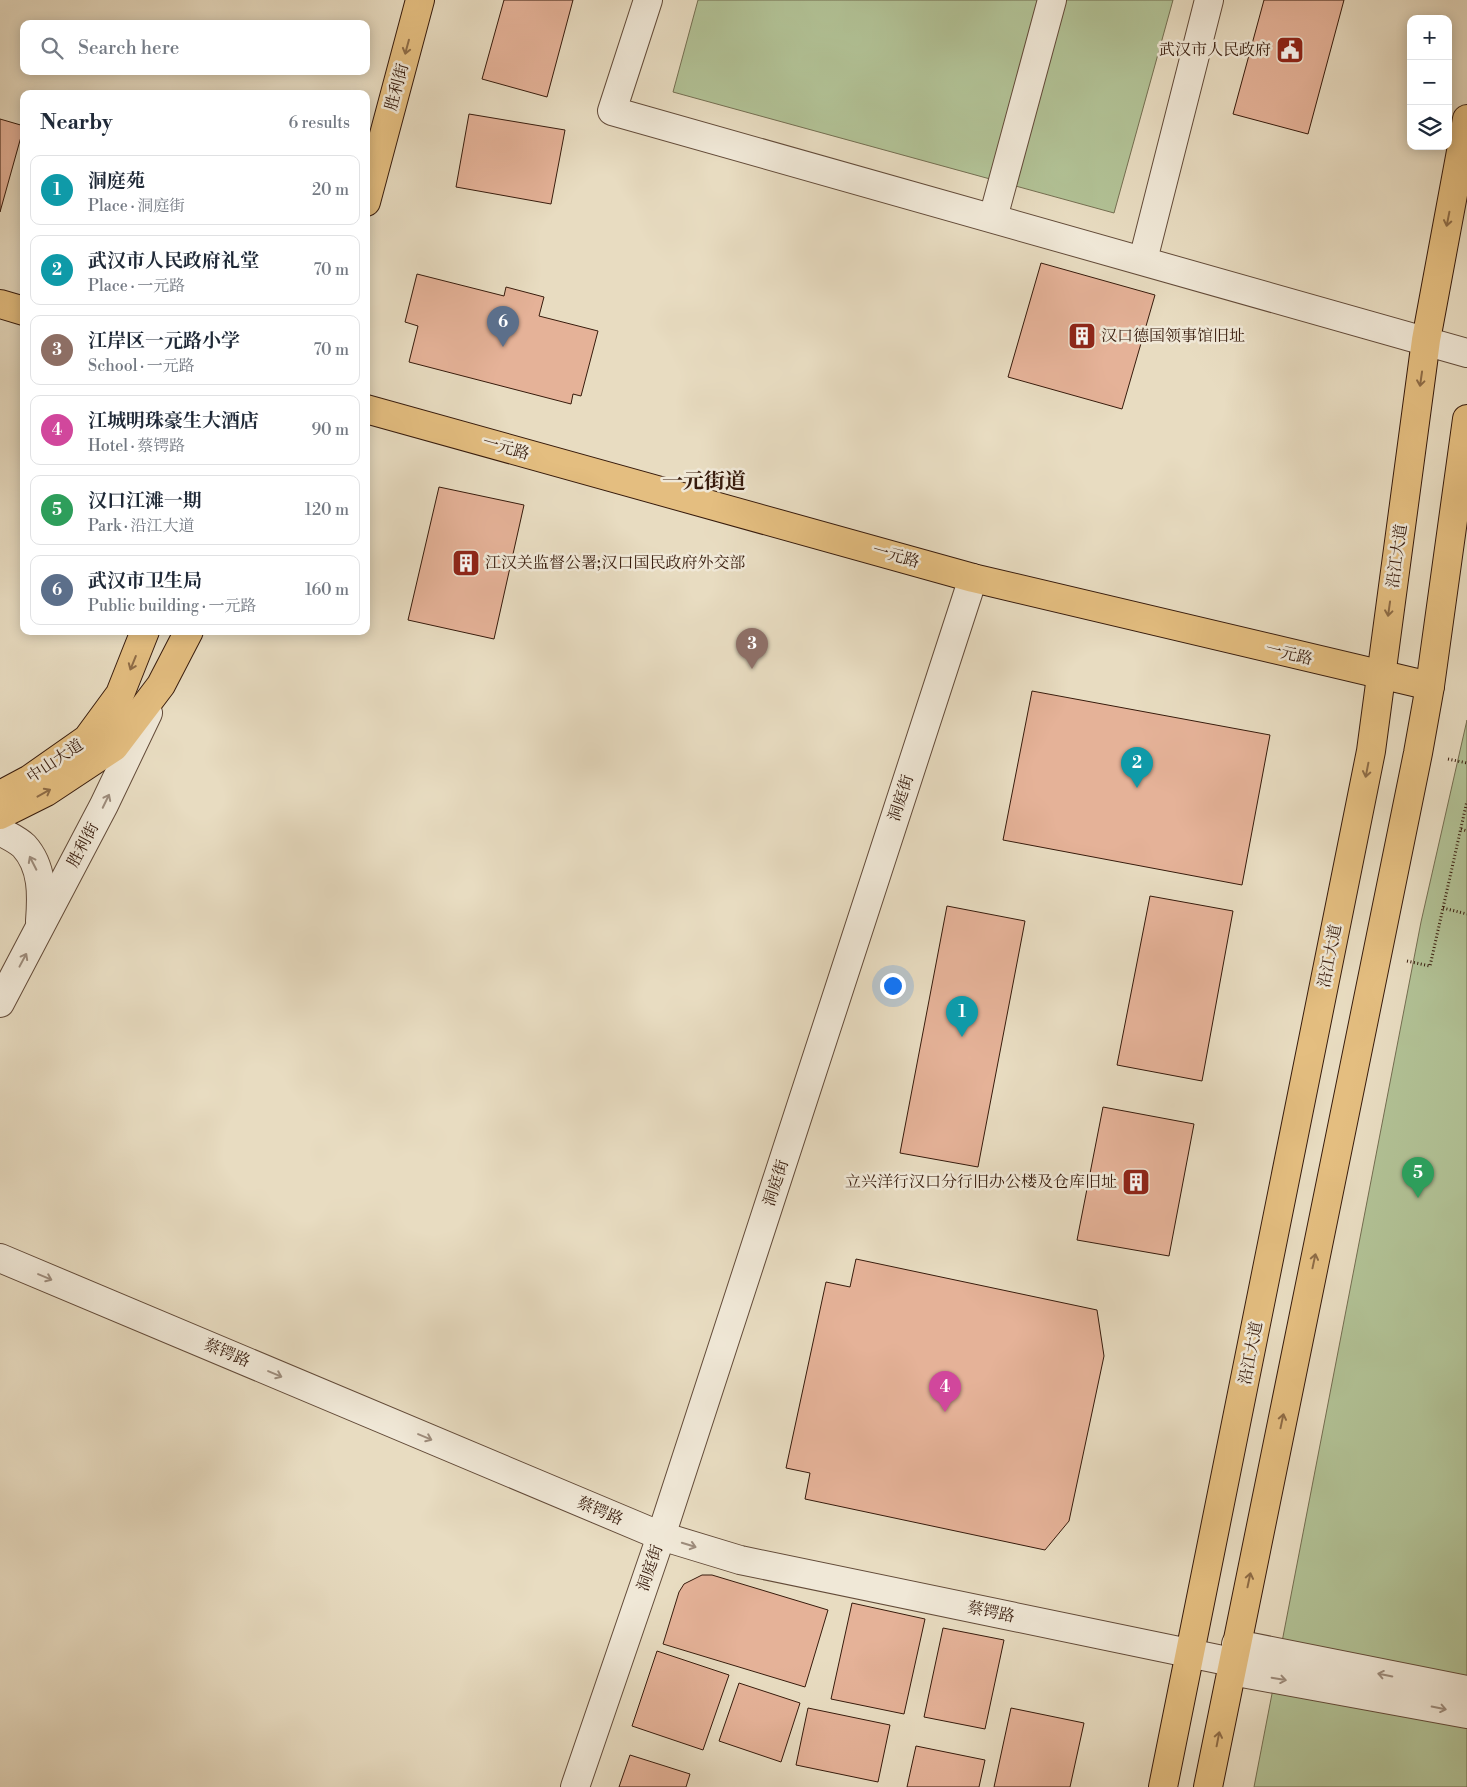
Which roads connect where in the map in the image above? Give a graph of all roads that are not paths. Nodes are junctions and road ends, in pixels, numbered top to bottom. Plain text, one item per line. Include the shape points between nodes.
1 (420, 0) edge
2 (648, 0) edge
3 (1052, 0) edge
4 (1209, 0) edge
5 (1467, 119) edge
6 (370, 187) edge
7 (993, 218) junction
8 (1143, 260) junction
9 (0, 304) edge
10 (20, 310) edge
11 (1426, 340) junction
12 (1467, 353) edge
13 (370, 410) edge
14 (1467, 419) edge
15 (973, 578) junction
16 (143, 635) edge
17 (187, 635) edge
18 (1380, 676) junction
19 (162, 684) junction
20 (1430, 686) junction
21 (114, 748) joint
22 (0, 795) edge
23 (0, 815) edge
24 (0, 831) edge
25 (40, 928) junction
26 (0, 1003) edge
27 (0, 1258) edge
28 (661, 1536) junction
29 (1190, 1654) junction
30 (1233, 1659) junction
31 (1467, 1690) edge
32 (1467, 1714) edge
33 (576, 1787) edge
34 (1163, 1787) edge
35 (1208, 1787) edge

1 -> 6 main road, 胜利街
2 - 7 street via 612,111
3 - 7 street
4 - 8 street
5 -> 11 main road, 沿江大道
7 - 8 street
8 - 11 street
9 - 10 main road
11 - 12 street
11 -> 18 main road, 沿江大道
13 - 15 main road, 一元路
14 - 20 main road
15 - 18 main road, 一元路
15 - 28 street, 洞庭街
16 -> 22 main road, 中山大道 via 120,694 87,739 30,779
17 - 19 main road, 胜利街
18 - 20 main road, 一元路
18 -> 29 main road, 沿江大道 via 1371,751
19 - 21 main road, 胜利街
25 -> 19 street, 胜利街
30 -> 20 main road
23 -> 21 main road, 中山大道 via 46,792
25 -> 24 street via 42,888 37,868 24,845
26 -> 25 street, 胜利街
27 -> 28 street, 蔡锷路
28 -> 29 street, 蔡锷路 via 740,1560
28 - 33 street, 洞庭街
29 - 30 street, 蔡锷路
29 - 34 main road, 沿江大道
31 -> 30 street
30 -> 32 street
35 -> 30 main road

